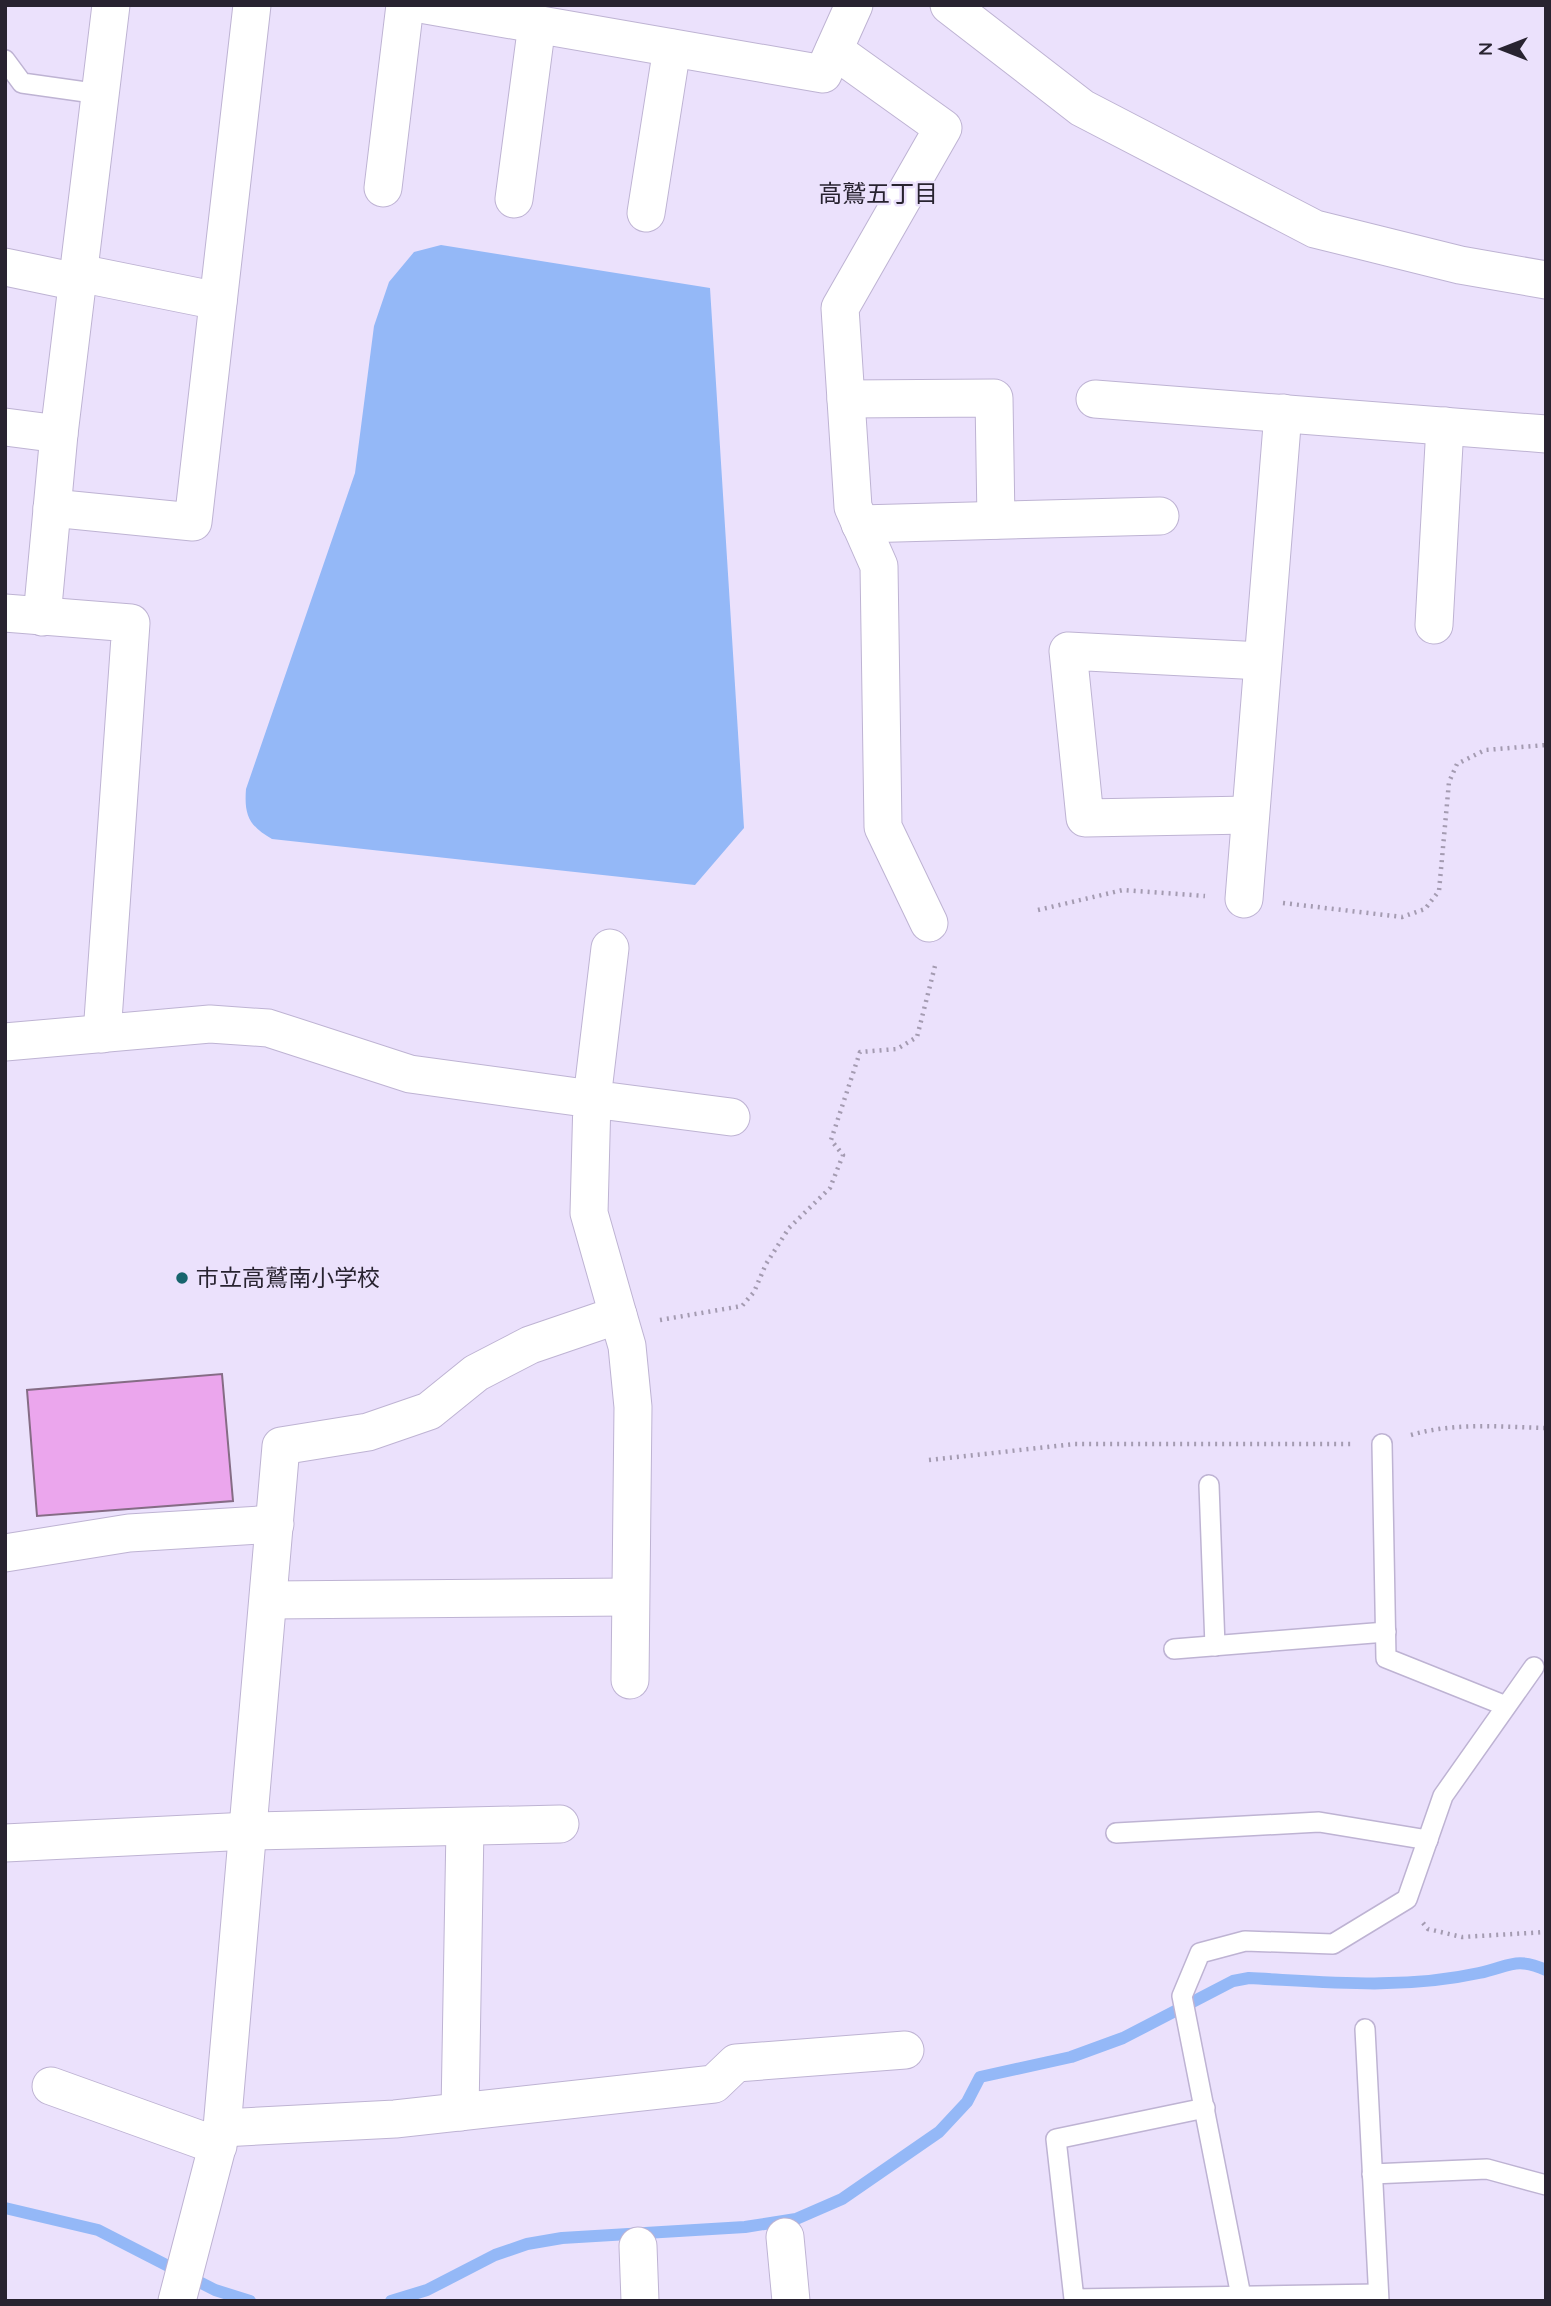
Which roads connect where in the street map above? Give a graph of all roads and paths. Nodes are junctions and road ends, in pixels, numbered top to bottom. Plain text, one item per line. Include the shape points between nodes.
1 (111, 5) edge
2 (252, 5) edge
3 (854, 5) edge
4 (949, 5) edge
5 (424, 6) edge
6 (559, 20) edge
7 (672, 48) junction
8 (834, 50) junction
9 (5, 60) edge
10 (100, 94) junction
11 (383, 188) dead end
12 (514, 200) dead end
13 (646, 214) dead end
14 (5, 267) edge
15 (78, 278) junction
16 (1546, 280) edge
17 (218, 301) junction
18 (846, 399) junction
19 (1095, 399) dead end
20 (1283, 413) junction
21 (1445, 426) junction
22 (5, 427) edge
23 (59, 434) junction
24 (1546, 434) edge
25 (52, 508) junction
26 (1160, 516) dead end
27 (996, 520) junction
28 (860, 524) junction
29 (5, 613) edge
30 (42, 617) junction
31 (1434, 625) dead end
32 (1262, 661) junction
33 (1546, 745) edge
34 (1249, 815) junction
35 (1244, 899) junction
36 (1038, 910) dead end
37 (929, 923) joint
38 (610, 948) dead end
39 (102, 1034) junction
40 (5, 1042) edge
41 (592, 1099) junction
42 (731, 1117) dead end
43 (620, 1322) junction
44 (1546, 1428) edge
45 (1382, 1444) junction
46 (929, 1460) dead end
47 (1209, 1485) dead end
48 (275, 1524) junction
49 (5, 1553) edge
50 (629, 1597) junction
51 (269, 1601) junction
52 (1386, 1632) junction
53 (1215, 1646) junction
54 (1174, 1649) dead end
55 (1534, 1667) dead end
56 (630, 1680) dead end
57 (1506, 1706) junction
58 (559, 1824) dead end
59 (465, 1827) junction
60 (249, 1830) junction
61 (1116, 1833) dead end
62 (1428, 1840) junction
63 (5, 1843) edge
64 (1407, 1899) junction
65 (1546, 1932) edge
66 (1365, 2029) dead end
67 (905, 2050) dead end
68 (51, 2086) dead end
69 (1205, 2108) junction
70 (460, 2112) junction
71 (220, 2137) junction
72 (1372, 2174) junction
73 (1546, 2185) edge
74 (785, 2237) dead end
75 (638, 2246) dead end
76 (1241, 2296) junction
77 (1378, 2297) edge
78 (177, 2301) edge
79 (640, 2301) edge
80 (791, 2301) edge

1 - 10 street
2 - 17 street
3 - 8 street
4 - 16 street via 1082,108 1315,229 1460,265
5 - 6 street
5 - 11 street
6 - 7 street
6 - 12 street
7 - 8 street via 823,74
7 - 13 street
8 - 18 street via 943,128 840,308
9 - 10 lane via 22,83
10 - 15 street
14 - 15 street
15 - 17 street
15 - 23 street
17 - 25 street via 193,522
18 - 27 street via 994,398
18 - 28 street via 853,507
19 - 20 street
20 - 21 street
20 - 32 street
21 - 24 street
21 - 31 street
22 - 23 street
23 - 25 street
25 - 30 street
26 - 27 street
27 - 28 street
28 - 37 street via 879,566 883,827
29 - 30 street
30 - 39 street via 131,623
32 - 34 street
32 - 34 street via 1068,650 1084,818
33 - 35 path via 1485,750 1457,764 1449,782 1439,891 1425,909 1402,916
34 - 35 street
35 - 36 path via 1122,890
37 - 43 path via 941,942 917,1037 897,1049 860,1052 831,1140 843,1155 830,1188 789,1228 754,1292 742,1306
38 - 41 street
39 - 40 street
39 - 41 street via 210,1024 268,1028 410,1074
41 - 42 street
41 - 43 street via 589,1213
43 - 48 street via 530,1345 476,1373 429,1411 368,1432 281,1446
43 - 50 street via 633,1408
44 - 45 path via 1432,1429
45 - 46 path via 1075,1444
45 - 52 lane
47 - 53 lane
48 - 49 street via 129,1533
48 - 51 street
50 - 51 street
50 - 56 street
51 - 60 street
52 - 53 lane
52 - 57 lane via 1386,1658
53 - 54 lane
55 - 57 lane
57 - 62 lane via 1443,1796
58 - 59 street
59 - 60 street
59 - 70 street
60 - 63 street
60 - 71 street
61 - 62 lane via 1319,1822
62 - 64 lane
64 - 65 path via 1428,1929 1462,1937
64 - 69 lane via 1334,1944 1245,1941 1200,1953 1182,1996
66 - 72 lane
67 - 70 street via 736,2063 714,2084
68 - 71 street
69 - 76 lane
69 - 76 lane via 1056,2138 1074,2299
70 - 71 street
71 - 78 street
72 - 73 lane via 1488,2169
72 - 77 lane
74 - 80 street
75 - 79 street
76 - 77 lane

